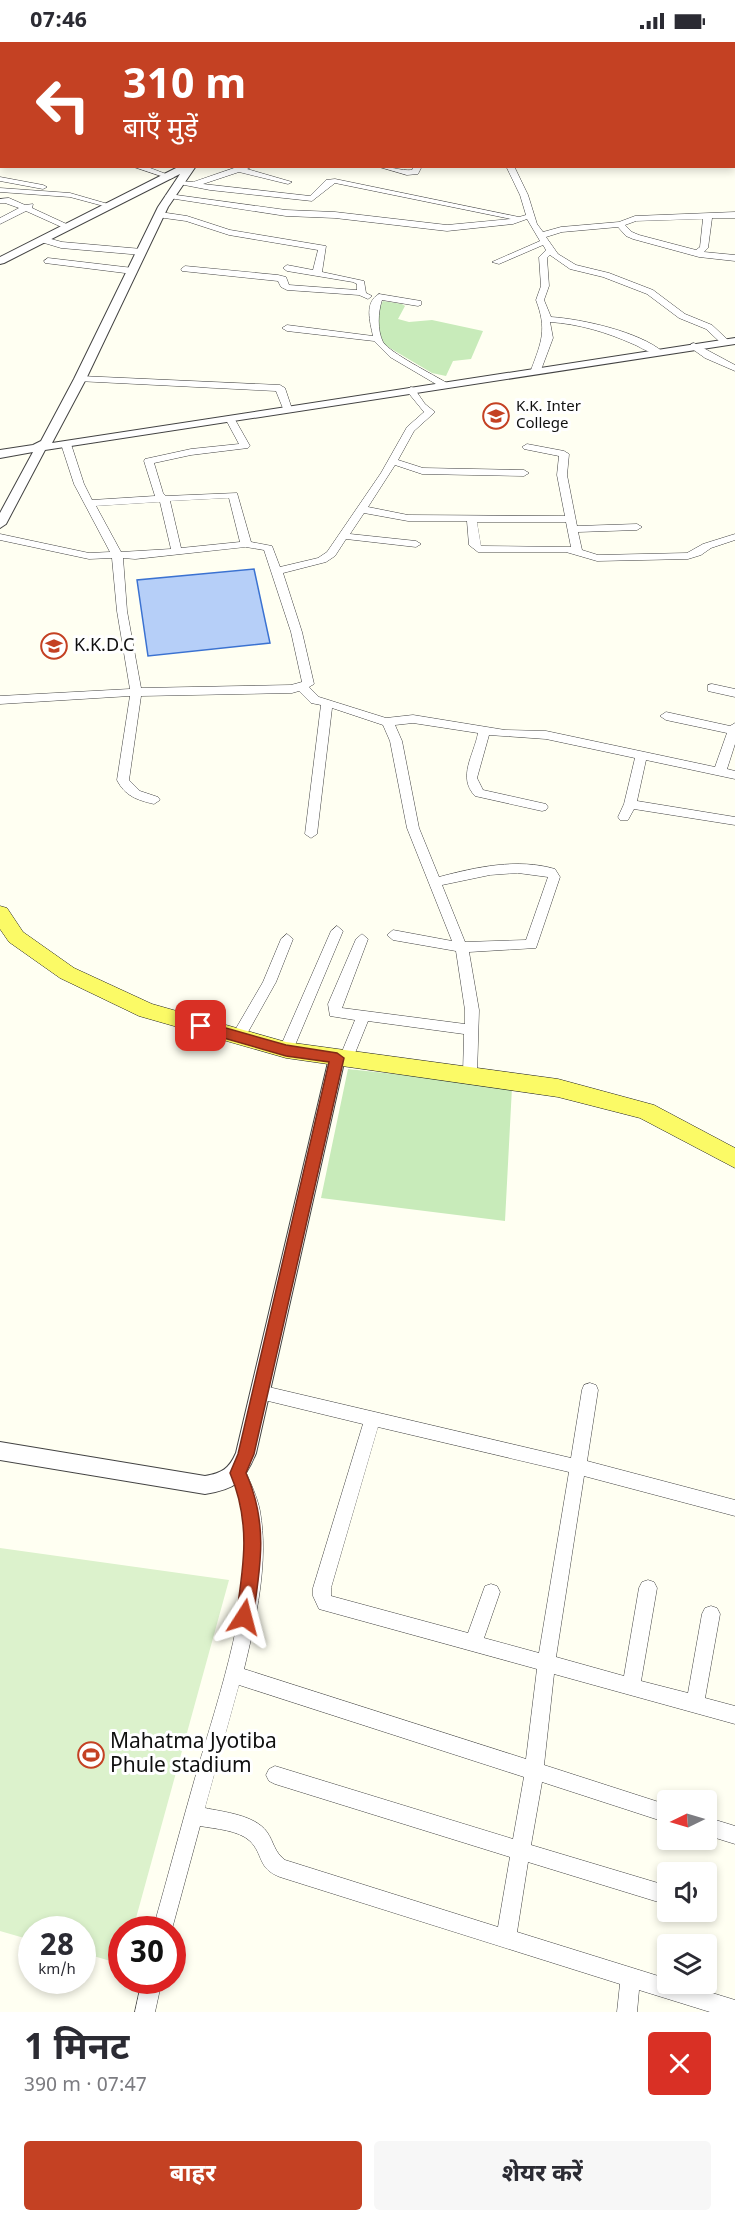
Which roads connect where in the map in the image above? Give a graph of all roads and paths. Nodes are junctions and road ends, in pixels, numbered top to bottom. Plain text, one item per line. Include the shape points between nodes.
1 (141, 168) edge
2 (187, 168) edge
3 (245, 168) edge
4 (387, 168) edge
5 (417, 168) edge
6 (511, 168) edge
7 (240, 170) junction
8 (0, 179) edge
9 (174, 180) junction
10 (288, 182) dead end
11 (194, 184) junction
12 (43, 187) dead end
13 (0, 190) edge
14 (55, 195) junction
15 (169, 196) junction
16 (0, 201) edge
17 (111, 206) junction
18 (26, 209) junction
19 (160, 215) junction
20 (735, 215) edge
21 (708, 216) junction
22 (526, 218) junction
23 (0, 221) edge
24 (620, 224) junction
25 (69, 227) junction
26 (542, 239) junction
27 (44, 240) junction
28 (550, 251) junction
29 (142, 252) junction
30 (699, 254) junction
31 (735, 258) edge
32 (0, 261) edge
33 (48, 261) dead end
34 (496, 262) dead end
35 (287, 268) dead end
36 (185, 269) dead end
37 (133, 271) junction
38 (317, 273) junction
39 (361, 293) junction
40 (379, 297) junction
41 (418, 303) dead end
42 (546, 320) junction
43 (287, 328) dead end
44 (377, 339) junction
45 (729, 341) edge
46 (694, 346) junction
47 (658, 352) junction
48 (735, 368) edge
49 (536, 370) junction
50 (80, 379) junction
51 (444, 385) junction
52 (411, 390) junction
53 (287, 409) junction
54 (230, 418) junction
55 (66, 444) junction
56 (527, 447) dead end
57 (43, 448) junction
58 (0, 454) edge
59 (392, 461) junction
60 (524, 473) dead end
61 (163, 499) junction
62 (88, 503) junction
63 (361, 509) junction
64 (472, 519) junction
65 (0, 524) edge
66 (572, 524) junction
67 (637, 527) dead end
68 (343, 536) junction
69 (0, 537) edge
70 (735, 537) edge
71 (246, 544) junction
72 (416, 544) dead end
73 (177, 551) junction
74 (577, 552) junction
75 (117, 555) junction
76 (277, 571) junction
77 (301, 686) junction
78 (712, 688) dead end
79 (136, 692) junction
80 (735, 693) edge
81 (0, 700) edge
82 (327, 703) junction
83 (666, 716) dead end
84 (386, 722) junction
85 (734, 730) edge
86 (484, 731) junction
87 (642, 754) junction
88 (720, 771) junction
89 (735, 775) edge
90 (154, 800) dead end
91 (630, 804) junction
92 (543, 807) dead end
93 (624, 817) dead end
94 (735, 821) edge
95 (311, 834) dead end
96 (434, 883) junction
97 (0, 913) edge
98 (337, 931) dead end
99 (393, 935) dead end
100 (287, 939) dead end
101 (362, 939) dead end
102 (461, 946) junction
103 (363, 1017) junction
104 (471, 1030) junction
105 (238, 1037) junction
106 (286, 1050) junction
107 (342, 1059) junction
108 (470, 1074) junction
109 (735, 1159) edge
110 (590, 1390) dead end
111 (260, 1392) junction
112 (373, 1418) junction
113 (0, 1451) edge
114 (579, 1467) junction
115 (238, 1473) junction
116 (735, 1508) edge
117 (648, 1588) dead end
118 (491, 1592) dead end
119 (711, 1614) dead end
120 (473, 1643) junction
121 (546, 1665) junction
122 (233, 1674) junction
123 (631, 1687) junction
124 (695, 1704) junction
125 (735, 1715) edge
126 (534, 1773) junction
127 (274, 1775) dead end
128 (657, 1811) edge
129 (194, 1815) junction
130 (717, 1829) edge
131 (735, 1835) edge
132 (521, 1850) junction
133 (657, 1893) edge
134 (167, 1916) edge
135 (506, 1938) junction
136 (631, 1977) junction
137 (149, 1994) edge
138 (735, 2010) edge
139 (145, 2012) edge
140 (627, 2012) edge

1 - 9 street
2 - 9 street
3 - 7 street
4 - 5 street via 409,174
6 - 22 street via 524,195
7 - 10 street
7 - 11 street
8 - 12 street
9 - 11 street
9 - 15 street
9 - 17 street
11 - 22 street via 312,199 335,181
13 - 14 street
14 - 17 street
14 - 18 street
15 - 19 street
15 - 22 street via 286,213 447,228
16 - 18 street
17 - 25 street
18 - 23 street
18 - 25 street
19 - 29 street
19 - 38 street via 323,248
20 - 21 street
21 - 24 street via 635,219
21 - 30 street via 704,248
22 - 26 street
24 - 26 street via 561,230
24 - 30 street via 633,236
25 - 27 street
26 - 28 street
26 - 34 street
27 - 29 street
27 - 32 street
28 - 42 street via 543,257 545,286 540,300
28 - 45 street via 573,267 651,292 682,316
29 - 37 street
30 - 31 street
33 - 37 street
35 - 38 street
36 - 39 street via 278,278 288,287
37 - 50 street
38 - 39 street via 358,281
39 - 40 street
40 - 41 street
40 - 44 street via 373,312
42 - 47 street via 591,325
42 - 49 street via 547,341
43 - 44 street
44 - 51 street via 393,355
45 - 46 street
46 - 47 street
46 - 48 street
47 - 49 street
49 - 51 street
50 - 53 street via 280,388
50 - 57 street
51 - 52 street
52 - 53 street
52 - 59 street via 429,412 410,429
53 - 54 street
54 - 55 street
54 - 61 street via 245,447 149,461
55 - 57 street
55 - 62 street
56 - 66 street via 564,454 562,476
57 - 58 street
57 - 65 street
59 - 60 street via 422,471
59 - 63 street
61 - 62 street
61 - 71 street via 233,495
61 - 73 street
62 - 75 street
63 - 64 street via 408,518
63 - 68 street
64 - 66 street
64 - 74 street via 474,545 478,549
66 - 67 street
66 - 74 street
68 - 72 street
68 - 76 street via 322,560
69 - 75 street via 79,554
70 - 74 street via 688,556 597,558
71 - 73 street
71 - 76 street via 268,548
73 - 75 street
75 - 79 street
76 - 77 street via 303,655 308,684
77 - 79 street
77 - 82 street via 315,700
78 - 80 street
79 - 81 street
79 - 90 street via 123,780 139,797
82 - 84 street
82 - 95 street
83 - 85 street
84 - 86 street via 412,719
84 - 96 street via 396,741 413,828
85 - 88 street
86 - 87 street via 546,735
86 - 92 street via 471,772 474,789
87 - 88 street
87 - 91 street
88 - 89 street
91 - 93 street
91 - 94 street
96 - 102 street
96 - 102 street via 514,869 553,874 554,881 531,945
97 - 105 main road via 16,937 67,973 146,1010
98 - 106 street
99 - 102 street
100 - 105 street via 269,982
101 - 103 street via 334,1009 338,1014
102 - 104 street via 472,1010
103 - 104 street
103 - 107 street
104 - 108 street
105 - 106 main road
106 - 107 main road
107 - 108 main road
107 - 111 street
108 - 109 main road via 558,1088 646,1111
110 - 114 street
111 - 112 street
111 - 115 street
112 - 114 street
112 - 120 street via 322,1588 325,1604
113 - 115 street via 205,1485 226,1482
114 - 116 street
114 - 121 street
115 - 122 street via 252,1515 251,1570
117 - 123 street
118 - 120 street
119 - 124 street
120 - 121 street
121 - 123 street
121 - 126 street
122 - 126 street
122 - 129 street
123 - 124 street
124 - 125 street
126 - 128 street
126 - 132 street
127 - 132 street
129 - 134 street
129 - 135 street via 248,1828 261,1839 266,1856 280,1868
130 - 131 street
132 - 133 street
132 - 135 street
135 - 136 street
136 - 138 street
136 - 140 street
137 - 139 street

